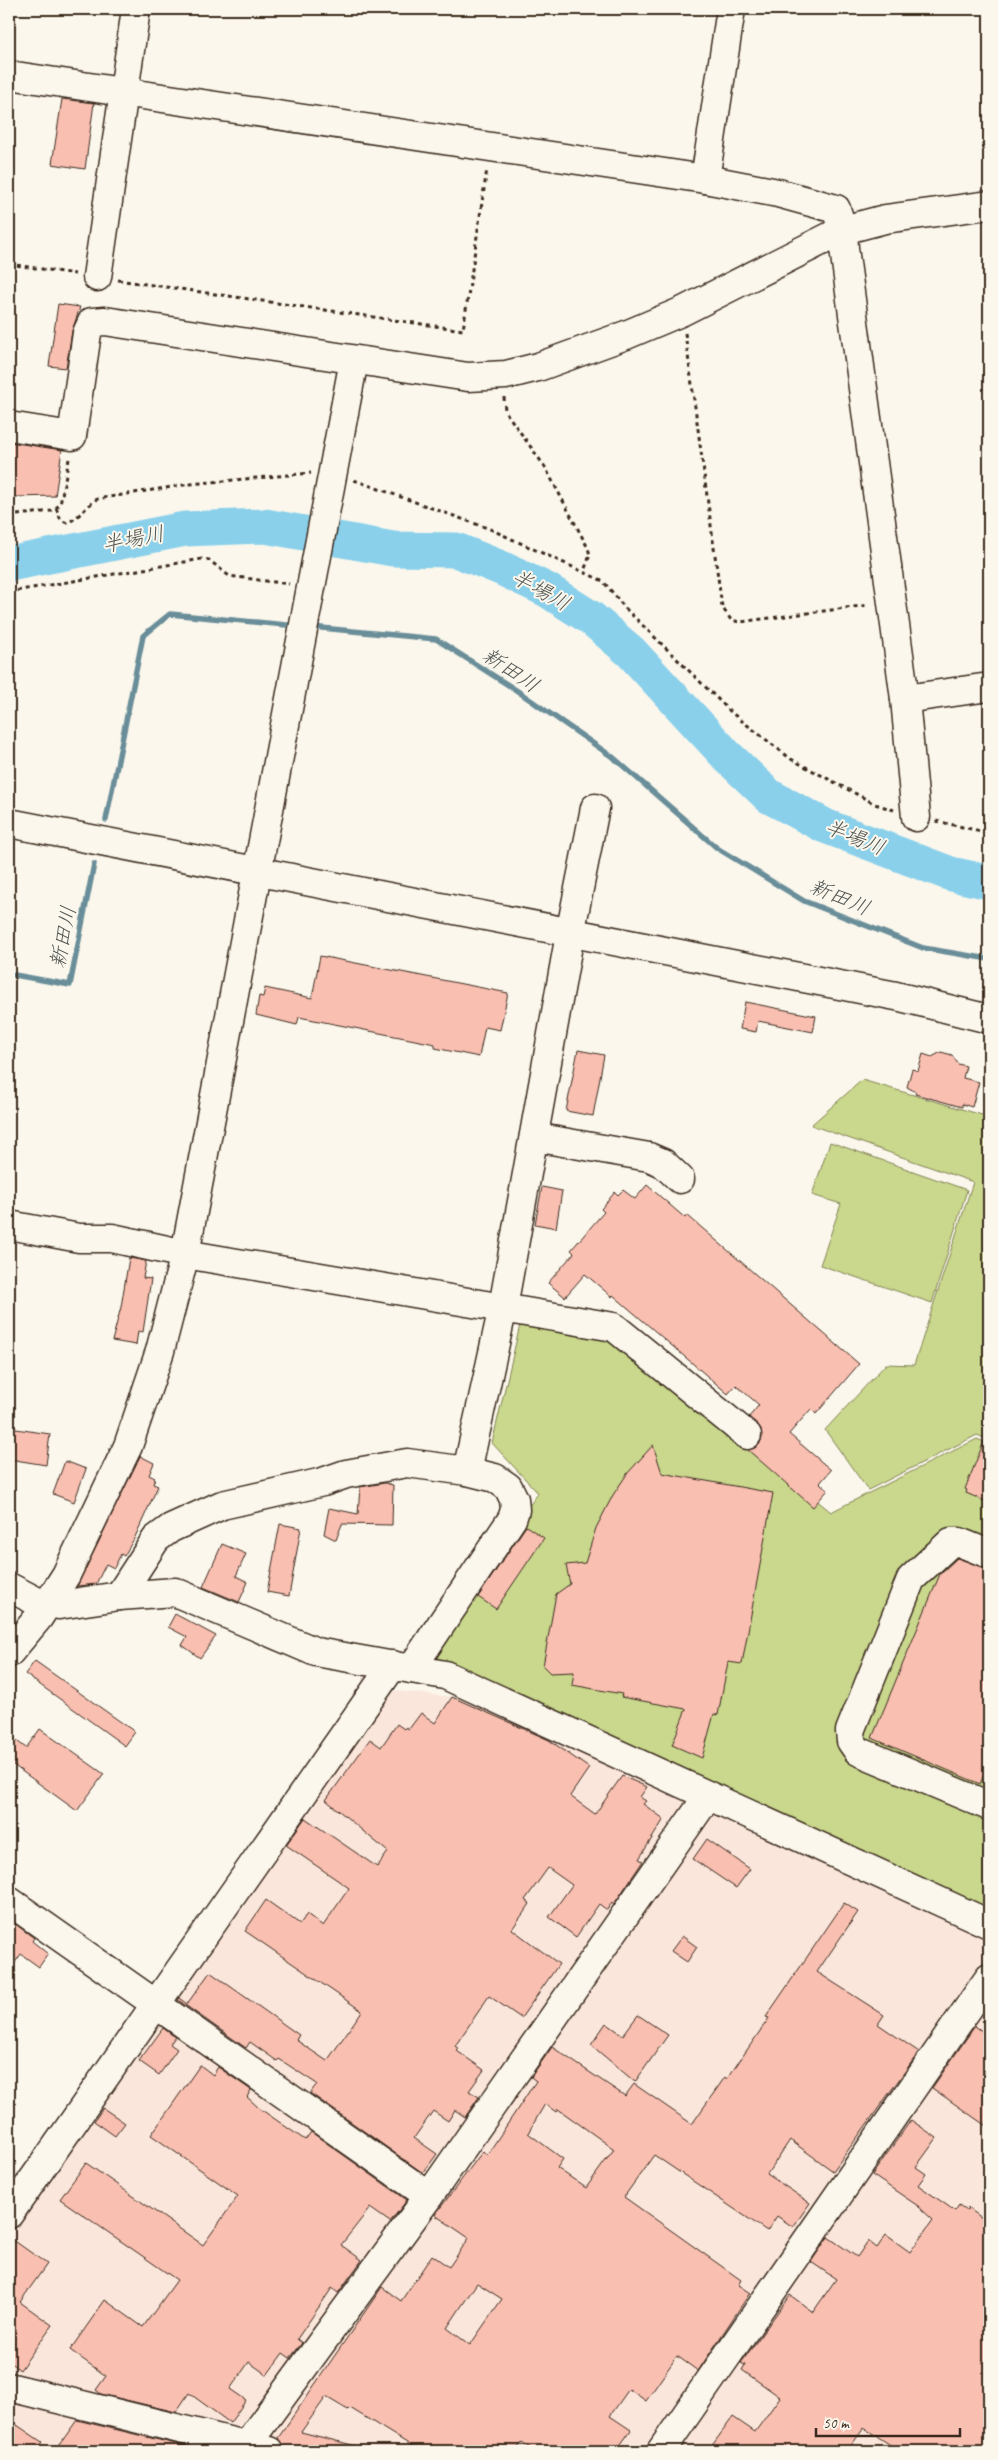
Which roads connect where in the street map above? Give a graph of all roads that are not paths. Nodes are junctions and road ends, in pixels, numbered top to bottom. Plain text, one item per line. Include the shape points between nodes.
1 (136, 9) edge
2 (731, 9) edge
3 (9, 74) edge
4 (124, 92) junction
5 (705, 179) junction
6 (989, 205) edge
7 (843, 230) junction
8 (98, 277) road end
9 (354, 360) junction
10 (9, 426) edge
11 (989, 687) edge
12 (905, 699) junction
13 (595, 808) dead end
14 (916, 816) road end
15 (9, 823) edge
16 (258, 872) junction
17 (570, 934) junction
18 (989, 1019) edge
19 (534, 1137) junction
20 (680, 1179) dead end
21 (9, 1225) edge
22 (185, 1254) junction
23 (502, 1307) junction
24 (747, 1436) dead end
25 (467, 1471) junction
26 (989, 1554) edge
27 (9, 1587) edge
28 (119, 1596) junction
29 (48, 1604) junction
30 (9, 1653) edge
31 (402, 1667) junction
32 (708, 1796) junction
33 (988, 1805) edge
34 (9, 1901) edge
35 (989, 1924) edge
36 (989, 1978) edge
37 (155, 2003) junction
38 (429, 2196) junction
39 (9, 2214) edge
40 (9, 2387) edge
41 (253, 2449) edge
42 (662, 2451) edge

1 - 4 street
2 - 5 street
3 - 4 street
4 - 5 street
4 - 8 street
5 - 7 street via 836,209
6 - 7 street via 886,219
7 - 9 street via 683,311 547,364 506,375 468,377
7 - 12 street
9 - 10 street via 105,321 92,322 87,332 72,436
9 - 16 street
11 - 12 street
12 - 14 street
13 - 17 street
15 - 16 street
16 - 17 street
16 - 22 street
17 - 18 street via 896,996
17 - 19 street
19 - 20 street via 649,1158 663,1164
19 - 23 street
21 - 22 street via 79,1238 112,1238
22 - 23 street
22 - 29 street via 160,1351 128,1446 66,1575
23 - 24 street via 614,1327
23 - 25 street
25 - 28 street via 407,1463 346,1474 222,1506 162,1534
25 - 31 street via 502,1481 514,1499 512,1519
26 - 33 street via 951,1542 911,1579 850,1731 851,1742 858,1751
27 - 29 street
28 - 29 street
28 - 31 street via 175,1592 316,1652
29 - 30 street
31 - 32 street via 445,1675
31 - 37 street
32 - 35 street
32 - 38 street
34 - 37 street
36 - 42 street
37 - 38 street
37 - 39 street
38 - 41 street
40 - 41 street

